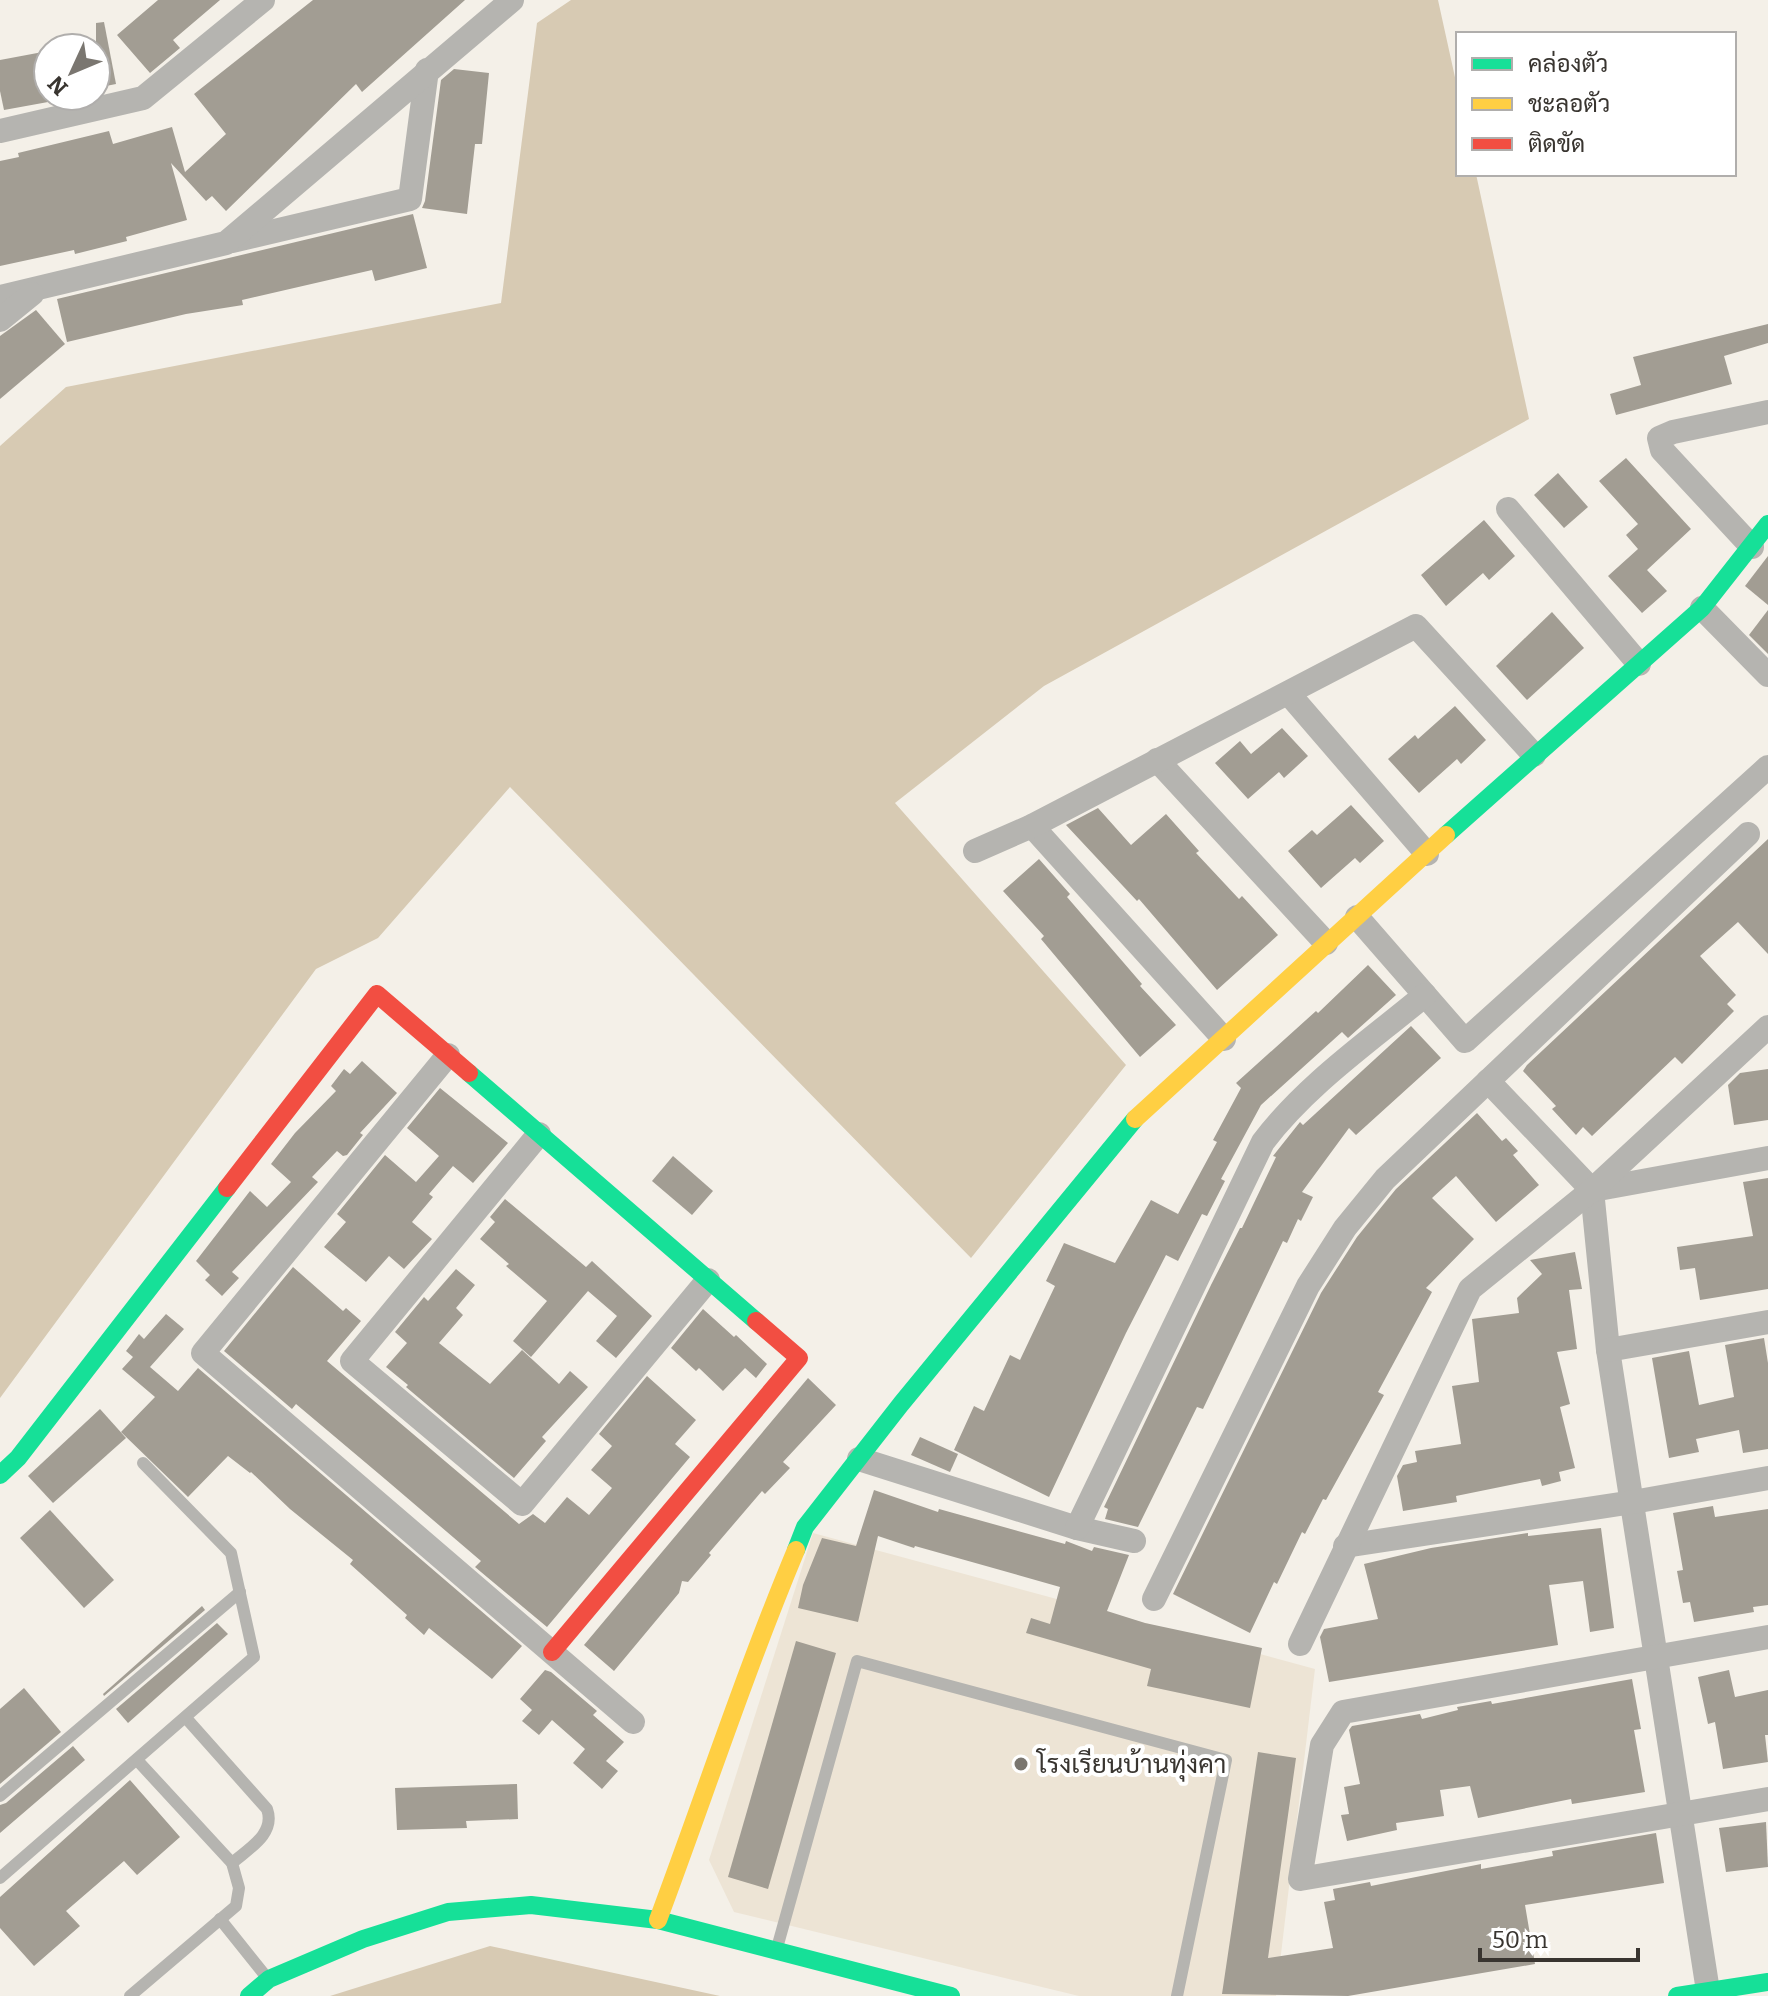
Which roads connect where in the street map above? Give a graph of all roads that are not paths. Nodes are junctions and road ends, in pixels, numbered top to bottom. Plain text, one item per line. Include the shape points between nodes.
1 (263, 0) edge
2 (512, 0) edge
3 (427, 70) junction
4 (0, 131) edge
5 (226, 243) junction
6 (40, 288) junction
7 (0, 297) edge
8 (0, 320) edge
9 (1768, 412) edge
10 (1508, 509) dead end
11 (1768, 524) edge
12 (1752, 547) junction
13 (1702, 608) junction
14 (1639, 664) junction
15 (1768, 675) edge
16 (1289, 694) junction
17 (1534, 755) junction
18 (1157, 760) junction
19 (1768, 767) edge
20 (1032, 826) junction
21 (1748, 834) dead end
22 (975, 851) dead end
23 (1427, 854) junction
24 (1357, 917) junction
25 (1326, 943) junction
26 (1425, 995) junction
27 (1768, 1027) edge
28 (1224, 1039) junction
29 (448, 1055) junction
30 (1488, 1081) junction
31 (539, 1134) junction
32 (1768, 1158) edge
33 (1592, 1190) junction
34 (708, 1280) junction
35 (1768, 1322) edge
36 (1608, 1350) junction
37 (859, 1459) junction
38 (143, 1463) dead end
39 (0, 1475) edge
40 (1768, 1478) edge
41 (1633, 1502) junction
42 (1077, 1528) junction
43 (1134, 1541) dead end
44 (1345, 1546) junction
45 (240, 1592) junction
46 (1154, 1599) dead end
47 (1768, 1637) edge
48 (1300, 1644) dead end
49 (552, 1652) junction
50 (1657, 1656) junction
51 (186, 1718) junction
52 (633, 1722) dead end
53 (137, 1760) junction
54 (0, 1796) edge
55 (1768, 1799) edge
56 (1682, 1814) junction
57 (232, 1863) junction
58 (0, 1878) edge
59 (220, 1919) junction
60 (658, 1920) junction
61 (776, 1951) junction
62 (269, 1979) junction
63 (1768, 1982) edge
64 (1708, 1991) junction
65 (130, 1996) edge
66 (249, 1996) edge
67 (951, 1996) edge
68 (1177, 1996) edge
69 (1677, 1996) edge

1 - 4 street via 143,98
2 - 3 street
3 - 5 street
3 - 5 street via 410,199
5 - 6 street
6 - 7 street
6 - 8 street
9 - 12 street via 1659,438 1662,450
10 - 14 street
11 - 12 street
12 - 13 street
13 - 14 street
13 - 15 street
14 - 17 street
16 - 17 street via 1416,626
16 - 18 street
16 - 23 street
17 - 23 street
18 - 20 street
18 - 25 street
19 - 26 street via 1465,1041
20 - 22 street
20 - 28 street
21 - 30 street
23 - 24 street
24 - 25 street
24 - 26 street
25 - 28 street
26 - 42 street via 1309,1091 1263,1142
27 - 33 street
28 - 37 street via 1138,1115
29 - 31 street
29 - 39 street via 377,994
29 - 49 street via 203,1353
30 - 33 street
30 - 46 street via 1385,1179 1345,1228 1308,1286
31 - 34 street
31 - 34 street via 352,1361 522,1504
32 - 33 street
33 - 36 street
33 - 44 street via 1470,1289
34 - 49 street via 799,1358
35 - 36 street
36 - 41 street
37 - 42 street
37 - 60 street via 805,1527 753,1653
38 - 45 lane via 231,1553
40 - 41 street
41 - 44 street
41 - 50 street
42 - 43 street
44 - 48 street
45 - 51 lane via 254,1657
45 - 54 lane
47 - 50 street
49 - 52 street
50 - 56 street
50 - 56 street via 1343,1712 1322,1745 1300,1879
51 - 53 lane
51 - 57 lane via 270,1817 265,1834
53 - 57 lane
53 - 58 lane
55 - 56 street
56 - 64 street
57 - 59 lane via 239,1897
59 - 62 lane
59 - 65 lane
60 - 61 street
60 - 62 street via 531,1905 448,1912 363,1939
61 - 67 street
61 - 68 lane via 857,1661 1226,1760
62 - 66 street
63 - 64 street
64 - 69 street

